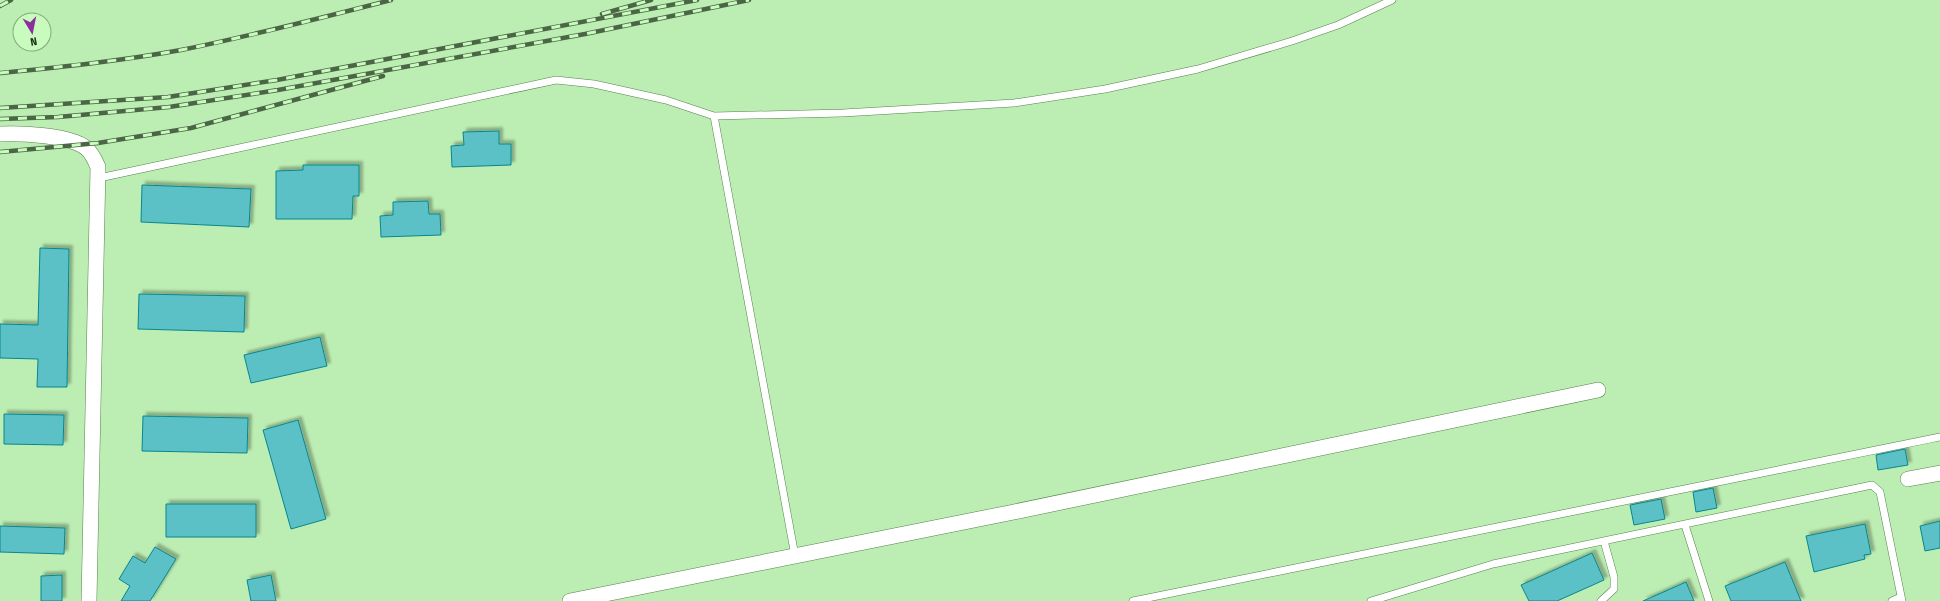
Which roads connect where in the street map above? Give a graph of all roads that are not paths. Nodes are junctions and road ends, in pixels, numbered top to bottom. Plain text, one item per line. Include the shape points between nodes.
1 (1392, 0) edge
2 (714, 116) junction
3 (0, 134) edge
4 (99, 178) junction
5 (1598, 390) dead end
6 (1940, 437) edge
7 (1940, 474) edge
8 (1908, 479) dead end
9 (1685, 525) junction
10 (1604, 541) junction
11 (795, 556) junction
12 (1902, 599) edge
13 (89, 601) edge
14 (570, 601) edge
15 (1133, 601) edge
16 (1370, 601) edge
17 (1601, 601) edge
18 (1708, 601) edge
19 (1892, 601) edge

1 - 2 lane via 1338,25 1245,56 1151,80 1068,96 1014,103 843,113
2 - 4 lane via 666,100 594,84 556,80
2 - 11 lane
3 - 4 street via 23,133 77,143 87,148 94,157
4 - 13 street via 95,260
5 - 11 street
6 - 15 lane
7 - 8 street
9 - 10 lane
9 - 12 lane via 1872,485 1880,492
9 - 18 lane
10 - 16 lane via 1493,564
10 - 17 lane via 1614,577 1614,589
11 - 14 street
12 - 19 lane

